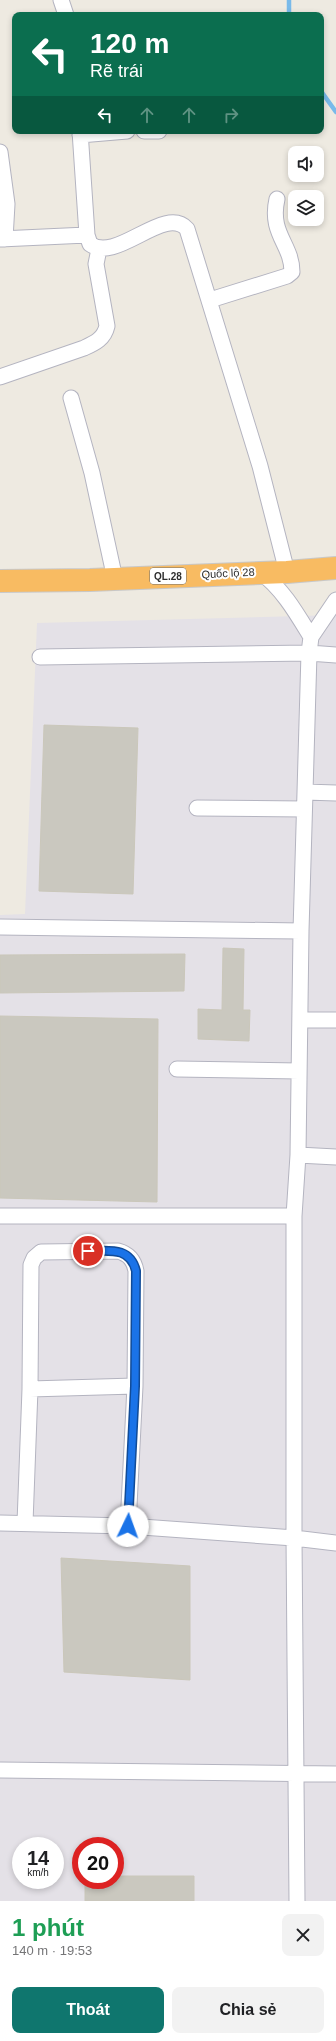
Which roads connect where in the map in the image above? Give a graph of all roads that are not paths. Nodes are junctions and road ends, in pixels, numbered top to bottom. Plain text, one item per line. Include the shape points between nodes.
1 (61, 0) edge
2 (65, 12) edge
3 (80, 134) edge
4 (0, 152) edge
5 (277, 199) dead end
6 (87, 235) junction
7 (2, 239) edge
8 (98, 249) junction
9 (210, 300) junction
10 (0, 377) edge
11 (71, 398) dead end
12 (336, 568) edge
13 (260, 572) junction
14 (287, 572) junction
15 (115, 579) junction
16 (0, 581) edge
17 (336, 600) edge
18 (312, 637) junction
19 (309, 653) junction
20 (336, 655) edge
21 (40, 657) dead end
22 (305, 792) junction
23 (336, 793) edge
24 (198, 808) dead end
25 (304, 809) junction
26 (0, 927) edge
27 (301, 931) junction
28 (301, 1020) junction
29 (336, 1020) edge
30 (177, 1069) dead end
31 (299, 1071) junction
32 (298, 1155) junction
33 (336, 1157) edge
34 (0, 1216) edge
35 (294, 1216) junction
36 (135, 1386) junction
37 (30, 1390) junction
38 (0, 1523) edge
39 (25, 1523) junction
40 (128, 1526) junction
41 (294, 1538) junction
42 (336, 1543) edge
43 (0, 1770) edge
44 (296, 1774) junction
45 (336, 1774) edge
46 (297, 1901) edge

1 - 2 street
3 - 6 street
4 - 7 street via 7,204
5 - 9 street via 275,220 292,272 287,276
6 - 7 street
6 - 8 street via 90,244
8 - 9 street via 111,247 172,222 183,225 190,236
8 - 10 street via 96,264 107,326 105,334 90,345
9 - 14 street via 260,466
11 - 15 street via 92,473
12 - 14 highway, Quốc lộ 28 / QL.28
13 - 14 highway, Quốc lộ 28 / QL.28
13 - 15 highway, Quốc lộ 28 / QL.28
13 - 18 street via 272,580
15 - 16 highway, Quốc lộ 28 / QL.28
17 - 18 street
18 - 19 street
19 - 20 street
19 - 21 street
19 - 22 street
22 - 23 street
22 - 25 street
24 - 25 street
25 - 27 street
26 - 27 street
27 - 28 street
28 - 29 street
28 - 31 street
30 - 31 street
31 - 32 street
32 - 33 street
32 - 35 street
34 - 35 street
35 - 41 street
36 - 37 street
36 - 37 street via 134,1262 125,1253 118,1251 41,1252 31,1265
36 - 40 street
37 - 39 street
38 - 39 street
39 - 40 street
40 - 41 street
41 - 42 street
41 - 44 street
43 - 44 street
44 - 45 street
44 - 46 street

